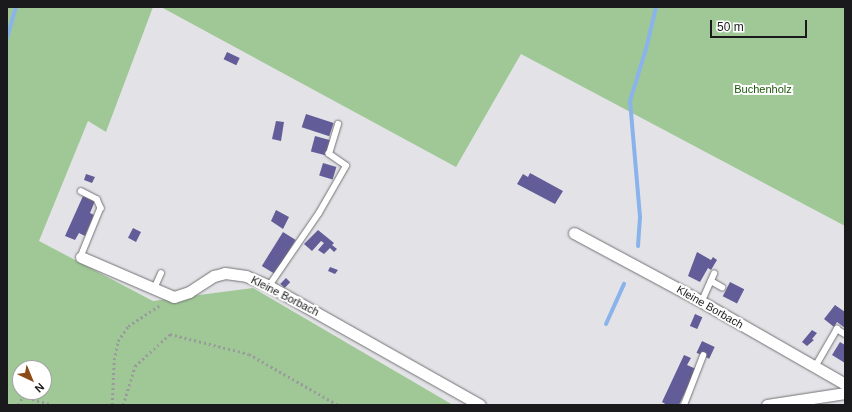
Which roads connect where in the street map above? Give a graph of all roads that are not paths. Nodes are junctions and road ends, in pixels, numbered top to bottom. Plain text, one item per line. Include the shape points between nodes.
1 (338, 124) dead end
2 (80, 191) dead end
3 (574, 233) dead end
4 (81, 257) joint
5 (161, 273) dead end
6 (714, 274) dead end
7 (711, 281) junction
8 (269, 286) junction
9 (722, 287) dead end
10 (154, 289) junction
11 (701, 303) junction
12 (845, 334) edge
13 (703, 356) dead end
14 (815, 367) junction
15 (845, 384) edge
16 (845, 393) edge
17 (480, 405) edge
18 (684, 405) edge
19 (768, 405) edge

1 - 8 lane via 329,154 346,166 319,213
2 - 4 lane via 97,199 101,208
3 - 11 street, Kleine Borbach
4 - 10 street
5 - 10 lane
6 - 7 lane
7 - 9 lane
7 - 11 lane
8 - 10 street, Kleine Borbach via 246,276 225,273 174,297
8 - 17 street, Kleine Borbach
11 - 14 street, Kleine Borbach
12 - 14 lane via 837,329
13 - 18 lane
14 - 15 street, Kleine Borbach
16 - 19 street

